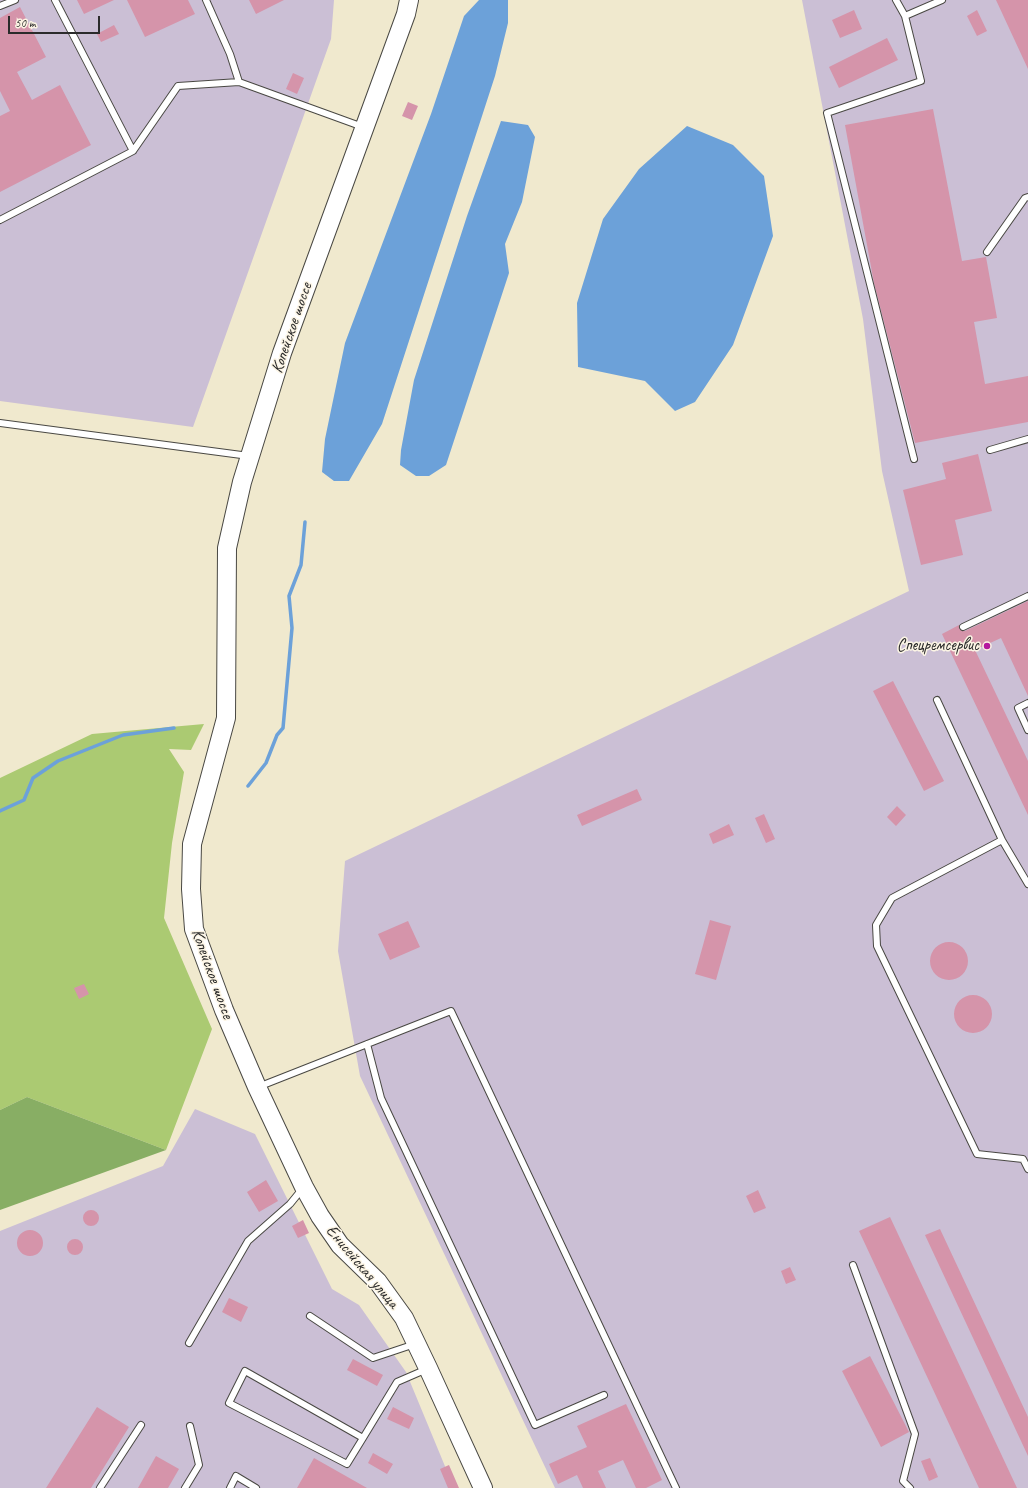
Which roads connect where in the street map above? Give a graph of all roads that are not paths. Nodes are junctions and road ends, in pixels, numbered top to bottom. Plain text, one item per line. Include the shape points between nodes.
1 (15, 0) edge
2 (56, 0) edge
3 (206, 0) edge
4 (409, 0) edge
5 (896, 0) edge
6 (942, 0) edge
7 (0, 6) edge
8 (905, 16) junction
9 (239, 82) junction
10 (365, 128) junction
11 (133, 151) junction
12 (1028, 197) edge
13 (0, 220) edge
14 (987, 252) dead end
15 (0, 423) edge
16 (1028, 438) edge
17 (990, 450) dead end
18 (250, 456) junction
19 (914, 460) dead end
20 (1028, 596) edge
21 (963, 627) dead end
22 (937, 700) dead end
23 (1028, 703) edge
24 (1028, 730) edge
25 (1002, 840) junction
26 (1028, 884) edge
27 (368, 1044) junction
28 (240, 1047) joint
29 (257, 1087) junction
30 (1028, 1169) edge
31 (304, 1187) junction
32 (853, 1265) dead end
33 (310, 1316) dead end
34 (190, 1343) dead end
35 (417, 1343) junction
36 (428, 1368) junction
37 (604, 1395) dead end
38 (141, 1425) dead end
39 (190, 1426) dead end
40 (363, 1438) junction
41 (100, 1488) edge
42 (185, 1488) edge
43 (230, 1488) edge
44 (256, 1488) edge
45 (483, 1488) edge
46 (676, 1488) edge
47 (910, 1488) edge

1 - 7 lane
2 - 11 lane
3 - 9 lane via 230,54
4 - 10 street, Копейское шоссе
5 - 8 lane
6 - 8 lane
8 - 19 lane via 921,81 827,113
9 - 10 lane
9 - 11 lane via 178,86
10 - 18 street, Копейское шоссе via 282,353
11 - 13 lane
12 - 14 lane
15 - 18 lane
16 - 17 lane
18 - 28 street, Копейское шоссе via 227,548 226,718 192,844 191,889 194,929
20 - 21 lane
22 - 25 lane
23 - 24 lane via 1018,708
25 - 26 lane
25 - 30 lane via 892,898 876,925 877,946 977,1154 1023,1159
27 - 29 lane
27 - 37 lane via 381,1098 535,1425
27 - 46 lane via 451,1011
28 - 29 street, Енисейская улица
29 - 31 street, Енисейская улица
31 - 34 lane via 290,1204 248,1242
31 - 35 street, Енисейская улица via 340,1245 378,1282 404,1318
32 - 47 lane via 915,1434 903,1482
33 - 35 lane via 373,1358
35 - 36 street, Енисейская улица
36 - 40 lane via 397,1382
36 - 45 street, Енисейская улица
38 - 41 lane
39 - 42 lane via 199,1464
40 - 40 lane via 347,1464 229,1403 245,1371
43 - 44 lane via 236,1476

